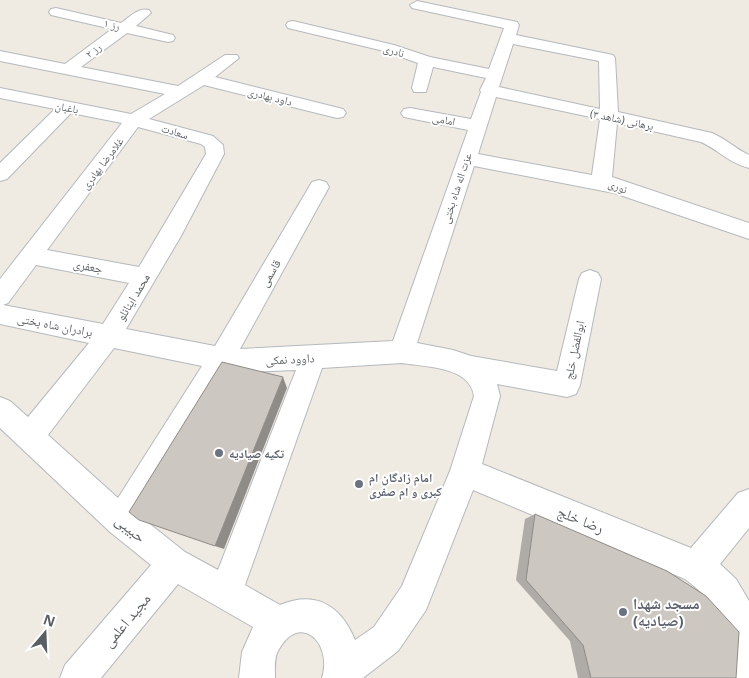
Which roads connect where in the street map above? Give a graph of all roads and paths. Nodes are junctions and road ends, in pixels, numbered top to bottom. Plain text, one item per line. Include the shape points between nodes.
1 (417, 5) dead end
2 (56, 12) dead end
3 (144, 13) dead end
4 (293, 25) dead end
5 (125, 27) junction
6 (509, 31) junction
7 (168, 38) dead end
8 (0, 56) edge
9 (230, 58) dead end
10 (426, 61) junction
11 (67, 70) junction
12 (202, 79) junction
13 (492, 83) junction
14 (420, 88) dead end
15 (181, 92) junction
16 (0, 93) edge
17 (67, 107) junction
18 (337, 113) dead end
19 (410, 113) dead end
20 (609, 116) junction
21 (134, 120) junction
22 (477, 126) junction
23 (214, 145) joint
24 (466, 158) junction
25 (749, 162) edge
26 (0, 174) edge
27 (613, 186) junction
28 (320, 187) dead end
29 (749, 231) edge
30 (32, 256) junction
31 (145, 277) junction
32 (590, 279) dead end
33 (0, 296) edge
34 (0, 314) edge
35 (109, 336) junction
36 (402, 352) junction
37 (313, 358) junction
38 (221, 359) junction
39 (471, 368) junction
40 (11, 427) edge
41 (466, 472) junction
42 (749, 504) edge
43 (121, 521) junction
44 (174, 563) junction
45 (698, 567) junction
46 (225, 594) junction
47 (278, 623) junction
48 (254, 672) edge
49 (342, 674) edge
50 (78, 678) edge
51 (742, 678) edge

1 - 6 street
2 - 5 street, رز ۱
3 - 5 street, رز ۲
4 - 10 street, نادری via 389,48
5 - 7 street, رز ۱
5 - 11 street, رز ۲
6 - 13 street, عزت اله شاه بختی
6 - 20 street, نوری via 608,58
8 - 11 street
9 - 12 street, غلامرضا بهادری
10 - 13 street, نادری
10 - 14 street
11 - 15 street
12 - 15 street, غلامرضا بهادری
12 - 18 street, داود بهادری
13 - 20 street, برهانی (شاهد ۳)
13 - 22 street, عزت اله شاه بختی
15 - 21 street, غلامرضا بهادری
16 - 17 street, باغبان
17 - 21 street, باغبان
17 - 26 street
19 - 22 street, امامی
20 - 25 street, برهانی (شاهد ۳) via 706,137
20 - 27 street, نوری via 602,177
21 - 23 street, سعادت via 207,140
21 - 30 street, غلامرضا بهادری
22 - 24 street, عزت اله شاه بختی
23 - 31 street, محمد اینانلو via 214,154
24 - 27 street
24 - 36 street, عزت اله شاه بختی
27 - 29 street, نوری
28 - 38 street, قاسمی
30 - 31 street, جعفری
30 - 33 street, غلامرضا بهادری
31 - 35 street, محمد اینانلو
32 - 39 street, ابوالفضل خلج via 567,386
34 - 35 street, برادران شاه بختی
35 - 38 street, داوود نمکی
35 - 40 street, محمد اینانلو
36 - 37 street, داوود نمکی
36 - 39 street, داوود نمکی via 453,361
37 - 38 street, داوود نمکی
37 - 46 street
38 - 43 street, قاسمی
39 - 41 street via 481,379 487,396
40 - 43 street, حبیبی
41 - 45 street, رضا خلج
41 - 49 street via 414,598 402,618 386,639
42 - 45 street
43 - 44 street, حبیبی
44 - 46 street, حبیبی
44 - 50 street, مجید اعلمی
45 - 51 street, رضا خلج via 728,594 738,616 744,641
46 - 47 street, حبیبی
47 - 48 street via 265,639
47 - 49 street via 293,615 309,615 323,620 335,633 341,650

